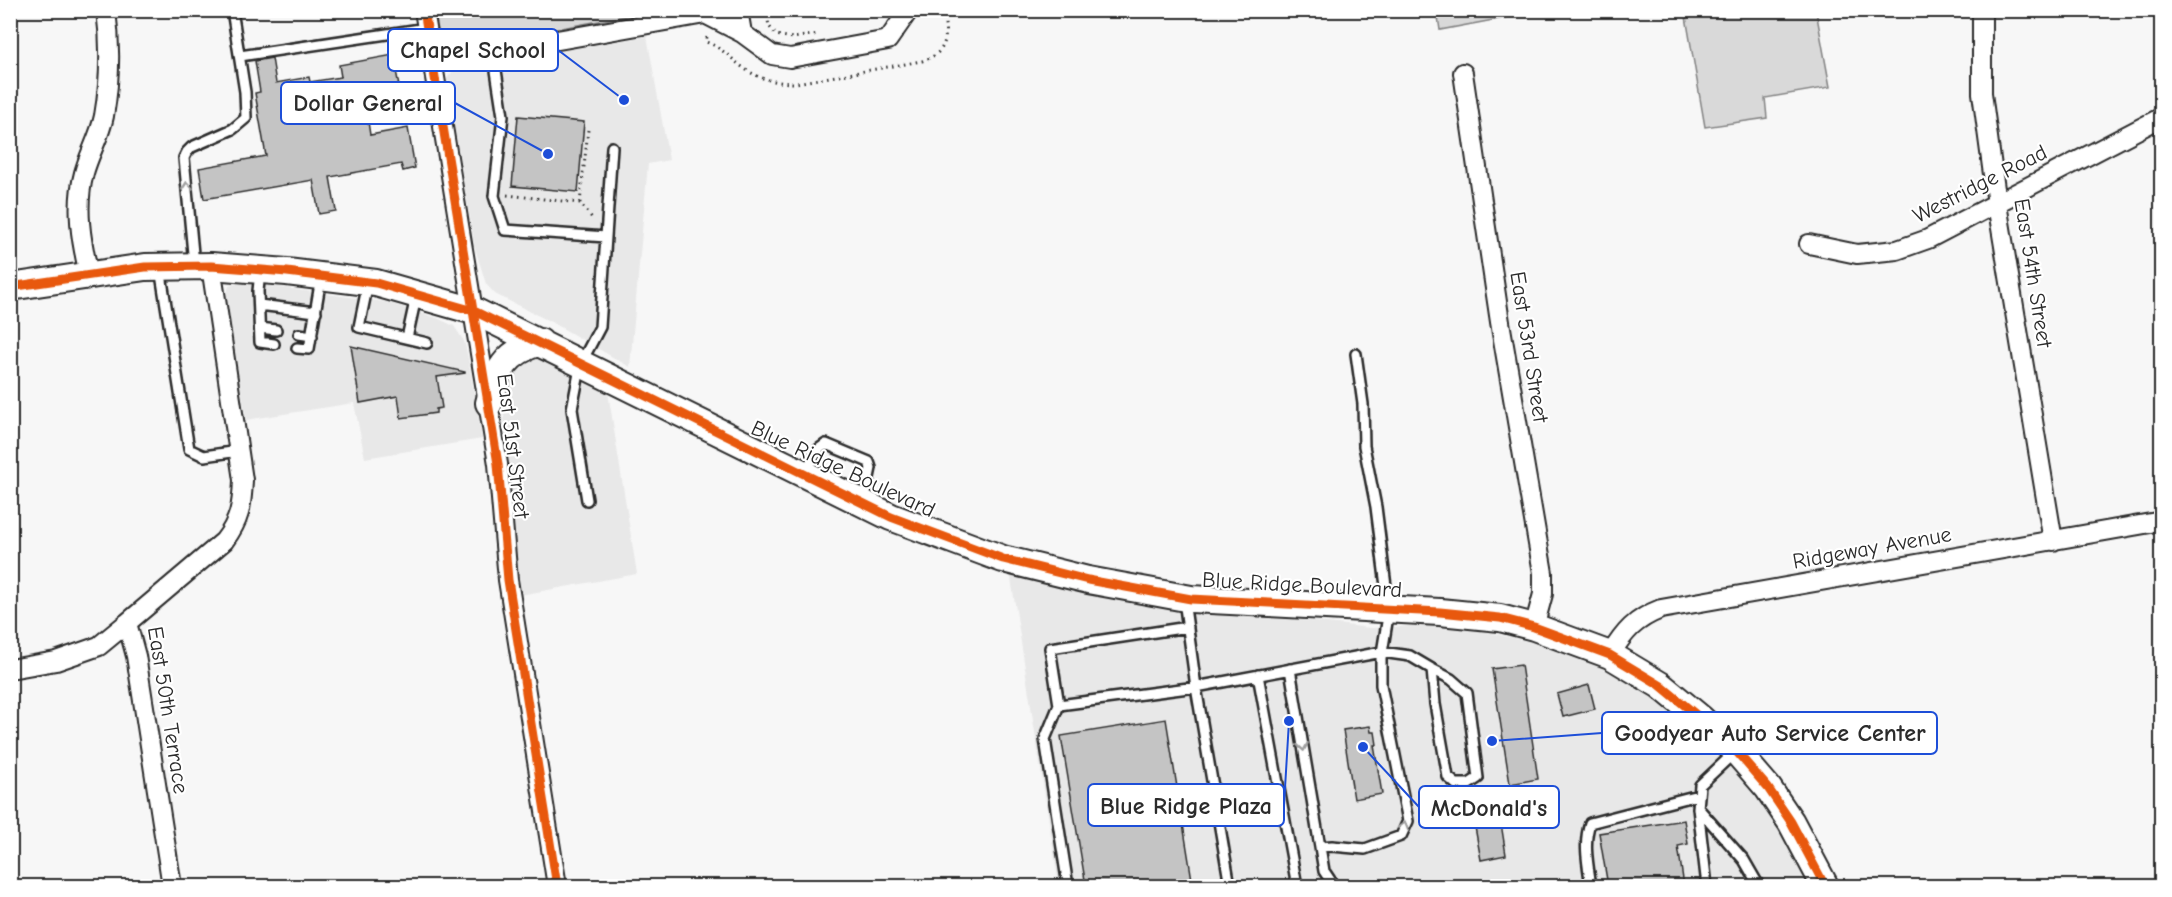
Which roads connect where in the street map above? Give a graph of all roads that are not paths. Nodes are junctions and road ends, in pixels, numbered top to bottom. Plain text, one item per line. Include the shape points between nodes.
1 (106, 10) edge
2 (232, 10) edge
3 (738, 10) edge
4 (909, 10) edge
5 (1982, 10) edge
6 (426, 19) edge
7 (742, 33) junction
8 (494, 51) junction
9 (240, 56) junction
10 (433, 62) junction
11 (1463, 73) dead end
12 (2162, 117) edge
13 (612, 147) dead end
14 (1996, 204) junction
15 (606, 237) junction
16 (1809, 244) dead end
17 (203, 266) junction
18 (160, 267) junction
19 (260, 270) junction
20 (89, 274) junction
21 (321, 277) junction
22 (369, 283) junction
23 (10, 287) edge
24 (417, 295) junction
25 (259, 305) junction
26 (474, 311) junction
27 (316, 312) junction
28 (260, 328) junction
29 (276, 330) dead end
30 (299, 334) dead end
31 (312, 336) junction
32 (407, 338) junction
33 (540, 342) junction
34 (427, 343) dead end
35 (274, 344) dead end
36 (297, 348) dead end
37 (1356, 354) dead end
38 (581, 363) junction
39 (489, 403) junction
40 (239, 451) junction
41 (803, 473) junction
42 (587, 500) dead end
43 (864, 504) junction
44 (2162, 521) edge
45 (2053, 541) junction
46 (1184, 597) junction
47 (1389, 610) junction
48 (127, 623) junction
49 (1188, 627) junction
50 (1534, 627) junction
51 (1382, 652) junction
52 (1610, 656) junction
53 (10, 669) edge
54 (1290, 669) junction
55 (1432, 669) junction
56 (1258, 675) junction
57 (1196, 687) junction
58 (1059, 705) junction
59 (1736, 751) junction
60 (1698, 795) junction
61 (1698, 808) junction
62 (1320, 848) junction
63 (172, 886) edge
64 (557, 886) edge
65 (1068, 886) edge
66 (1230, 886) edge
67 (1298, 886) edge
68 (1334, 886) edge
69 (1591, 886) edge
70 (1707, 886) edge
71 (1759, 886) edge
72 (1825, 886) edge

1 - 20 street via 110,63 103,119 80,196 81,242
2 - 9 lane
3 - 7 street
4 - 7 street via 888,40 790,57 772,55
5 - 14 street, East 54th Street via 1982,93
6 - 9 lane
6 - 10 street, East 51st Street
7 - 8 street via 705,14
8 - 10 street
8 - 15 lane via 503,116 494,196 505,230
17 -> 9 lane via 184,158 192,147 233,129 246,118
10 - 26 street, East 51st Street
11 - 50 street, East 53rd Street via 1543,573 1543,594
12 - 14 street, Westridge Road
13 - 15 lane
14 - 16 street, Westridge Road via 1928,239 1897,250 1857,254
14 - 45 street, East 54th Street
15 - 38 lane via 600,327
17 - 18 street, Blue Ridge Boulevard
17 - 19 street, Blue Ridge Boulevard
17 - 40 street, East 50th Terrace
18 - 20 street, Blue Ridge Boulevard
18 - 40 lane via 189,449 204,456
19 - 21 street, Blue Ridge Boulevard
19 - 25 lane
20 - 23 street, Blue Ridge Boulevard
21 - 22 street, Blue Ridge Boulevard
21 - 27 lane
22 - 24 street, Blue Ridge Boulevard
22 - 32 lane via 359,327
24 - 26 street, Blue Ridge Boulevard
24 - 32 lane
25 - 27 lane
25 - 28 lane
26 - 33 street, Blue Ridge Boulevard
26 - 39 street, East 51st Street
27 - 31 lane
28 - 29 lane
28 - 35 lane via 260,342
30 - 31 lane
31 - 36 lane via 309,349
32 - 34 lane
33 - 38 street, Blue Ridge Boulevard
33 - 39 street via 516,352 502,366
37 - 47 lane via 1364,446
38 - 41 street, Blue Ridge Boulevard
38 - 42 lane via 572,409
39 - 64 street, East 51st Street via 508,580
40 - 48 street, East 50th Terrace via 242,508 233,530 224,542
41 - 43 street, Blue Ridge Boulevard
41 - 43 lane via 826,444 868,462
43 - 46 street, Blue Ridge Boulevard via 1003,559 1088,580
44 - 45 street, Ridgeway Avenue
45 - 52 street, Ridgeway Avenue via 1661,609 1643,616
46 - 47 street, Blue Ridge Boulevard
46 - 49 lane
47 - 50 street, Blue Ridge Boulevard via 1500,618
47 - 51 lane
48 - 53 street via 99,646 56,661
48 - 63 street, East 50th Terrace via 136,656
49 - 57 lane
49 - 58 lane via 1050,648
50 - 52 street, Blue Ridge Boulevard
51 - 54 lane
51 - 55 lane via 1410,656
62 -> 51 lane via 1365,849 1401,836 1408,821 1381,685
52 - 59 street, Blue Ridge Boulevard via 1660,686
54 - 56 lane
54 -> 62 lane
55 - 55 lane via 1448,777 1456,784 1469,784 1478,778 1467,693
56 - 57 lane
56 - 67 lane
57 - 58 lane
57 - 66 lane
58 - 65 lane via 1045,739
59 - 60 lane via 1700,785
59 - 72 street, Blue Ridge Boulevard via 1791,822
60 - 61 lane
60 - 69 lane via 1590,823 1587,859
61 - 70 lane
61 - 71 lane via 1744,860
62 - 68 lane via 1324,871

